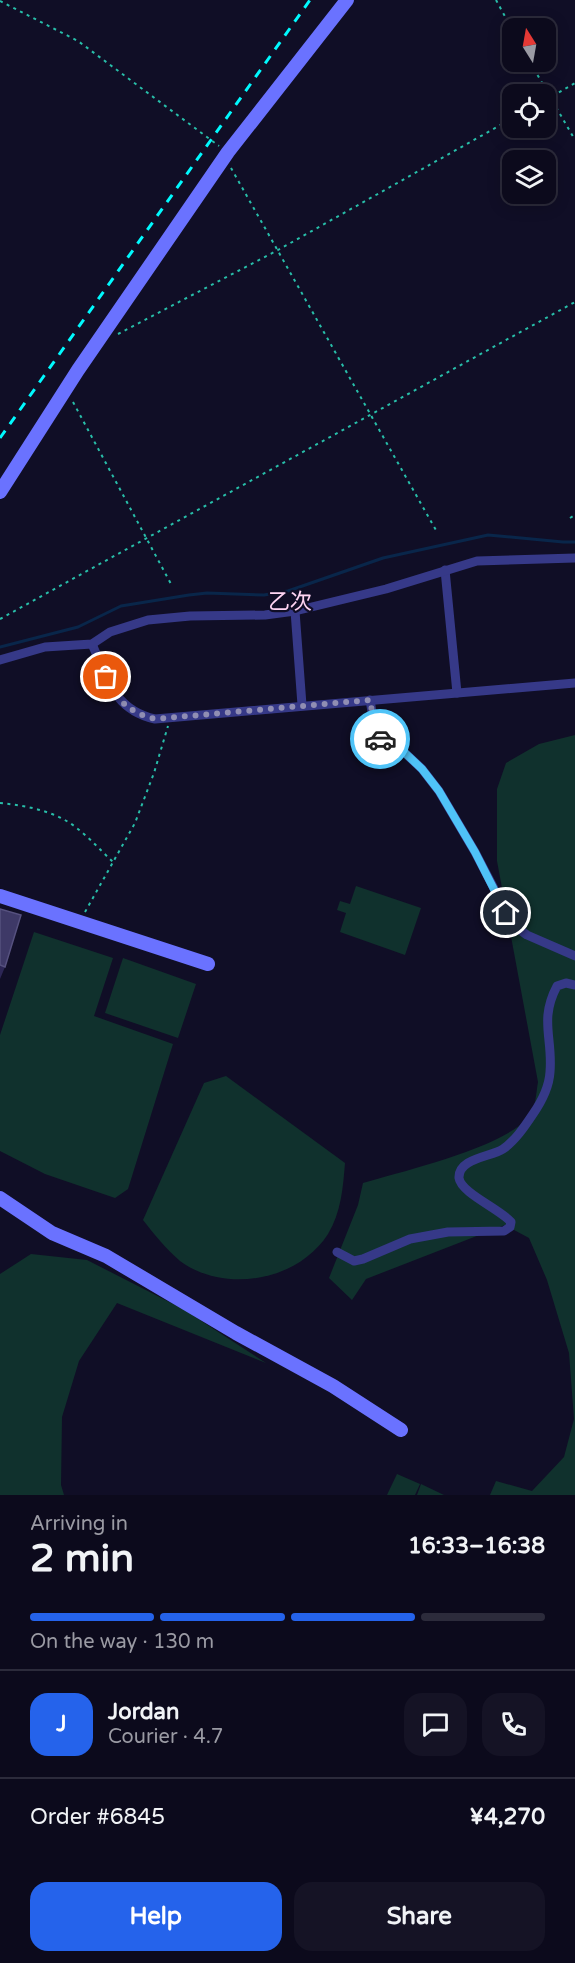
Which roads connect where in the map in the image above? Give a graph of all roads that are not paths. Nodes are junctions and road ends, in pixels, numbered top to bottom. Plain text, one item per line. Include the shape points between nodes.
1 (347, 0) edge
2 (0, 492) edge
3 (575, 558) edge
4 (445, 570) junction
5 (295, 610) junction
6 (92, 645) junction
7 (0, 660) edge
8 (575, 683) edge
9 (457, 693) junction
10 (370, 700) junction
11 (302, 705) junction
12 (0, 896) edge
13 (575, 956) edge
14 (208, 964) dead end
15 (575, 985) edge
16 (0, 1198) edge
17 (337, 1252) dead end
18 (400, 1430) dead end

1 - 2 street via 226,155
3 - 4 street via 477,561
4 - 5 street via 386,589
4 - 9 street
5 - 6 street via 148,620 110,632
5 - 11 street
6 - 7 street via 45,647
6 - 11 street via 113,693 143,716 171,718
8 - 9 street
9 - 10 street
10 - 11 street
10 - 13 street via 376,735 404,752 439,791 513,925
12 - 14 street
15 - 17 street via 557,986 547,1010 550,1075 536,1110 503,1149 469,1162 460,1171 463,1187 505,1214 510,1227 504,1231 448,1232 410,1239 354,1261
16 - 18 street via 52,1233 106,1256 333,1386

